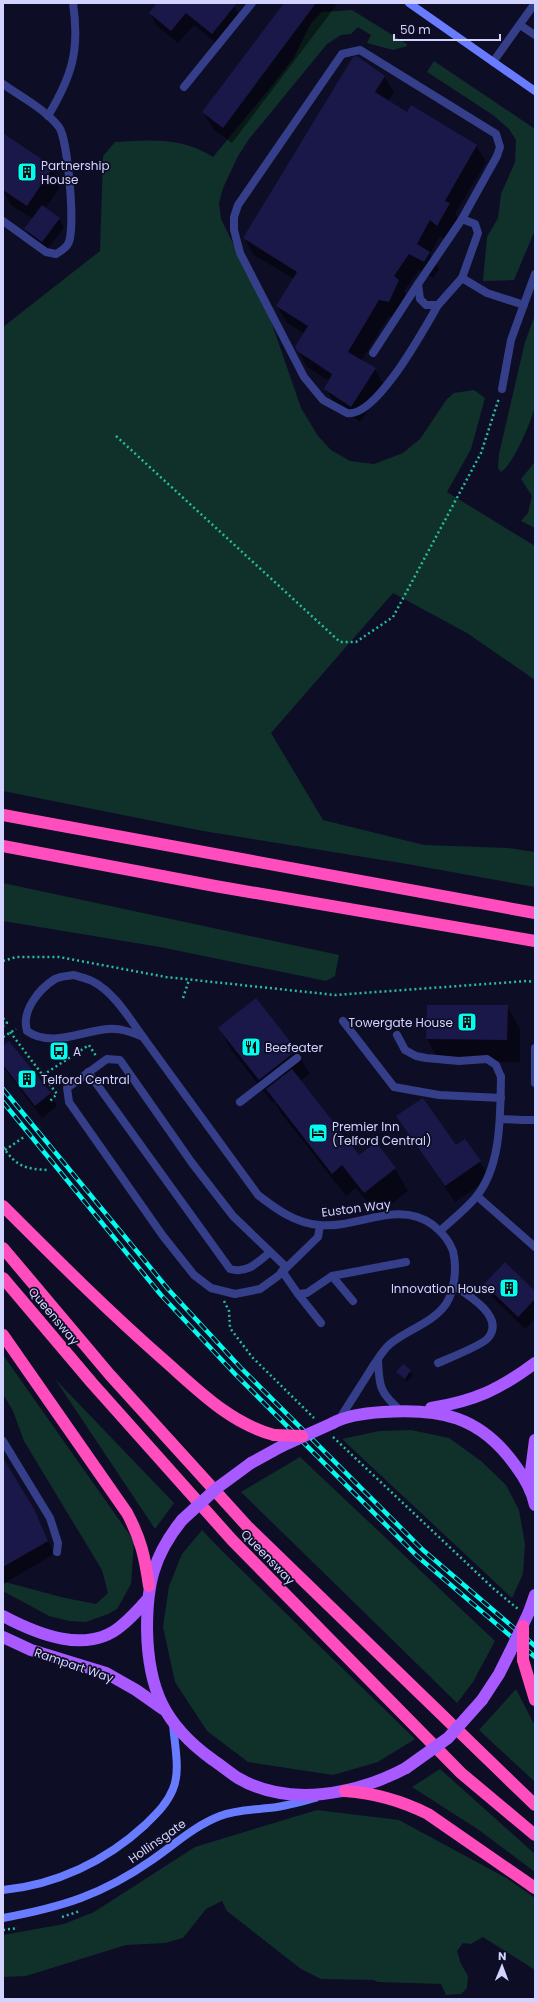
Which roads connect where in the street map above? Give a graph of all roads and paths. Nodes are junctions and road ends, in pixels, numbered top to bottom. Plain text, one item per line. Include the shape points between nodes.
1 (73, 3) edge
2 (252, 3) edge
3 (409, 3) edge
4 (535, 3) edge
5 (520, 25) junction
6 (535, 35) edge
7 (493, 62) junction
8 (3, 84) edge
9 (184, 87) dead end
10 (535, 91) edge
11 (48, 116) junction
12 (462, 219) junction
13 (3, 221) edge
14 (535, 274) edge
15 (462, 278) junction
16 (418, 284) junction
17 (438, 305) junction
18 (524, 305) junction
19 (373, 353) dead end
20 (502, 389) joint
21 (116, 436) dead end
22 (3, 815) edge
23 (3, 846) edge
24 (535, 913) edge
25 (535, 941) edge
26 (3, 962) edge
27 (189, 980) junction
28 (535, 982) edge
29 (183, 998) dead end
30 (3, 1018) edge
31 (343, 1021) dead end
32 (25, 1023) junction
33 (3, 1026) edge
34 (10, 1032) junction
35 (397, 1035) dead end
36 (3, 1037) edge
37 (143, 1037) junction
38 (89, 1045) dead end
39 (535, 1048) edge
40 (297, 1058) dead end
41 (88, 1072) junction
42 (42, 1075) junction
43 (535, 1083) edge
44 (500, 1098) junction
45 (50, 1101) dead end
46 (240, 1102) dead end
47 (501, 1119) junction
48 (535, 1120) edge
49 (24, 1138) dead end
50 (4, 1148) edge
51 (49, 1170) dead end
52 (477, 1196) junction
53 (3, 1206) edge
54 (320, 1226) junction
55 (440, 1231) junction
56 (535, 1247) edge
57 (3, 1248) edge
58 (269, 1253) junction
59 (406, 1262) dead end
60 (284, 1269) junction
61 (332, 1276) junction
62 (3, 1278) edge
63 (453, 1285) junction
64 (298, 1294) junction
65 (222, 1299) dead end
66 (353, 1301) dead end
67 (321, 1323) dead end
68 (3, 1335) edge
69 (378, 1360) junction
70 (438, 1363) dead end
71 (535, 1363) edge
72 (420, 1410) junction
73 (401, 1411) junction
74 (320, 1424) dead end
75 (334, 1426) junction
76 (302, 1436) junction
77 (535, 1440) edge
78 (3, 1441) edge
79 (529, 1486) junction
80 (535, 1501) edge
81 (57, 1552) dead end
82 (149, 1586) junction
83 (147, 1600) junction
84 (530, 1609) edge
85 (3, 1616) edge
86 (3, 1637) edge
87 (535, 1700) edge
88 (163, 1709) junction
89 (172, 1723) junction
90 (345, 1791) junction
91 (328, 1794) junction
92 (535, 1805) edge
93 (535, 1835) edge
94 (535, 1888) edge
95 (3, 1890) edge
96 (3, 1918) edge

1 - 11 street via 77,30 71,70
2 - 9 street
3 - 7 street
4 - 5 street
5 - 6 street
5 - 7 street
7 - 10 street
8 - 11 street
11 - 13 street via 59,127 65,143 71,225 68,244 56,254 46,252
12 - 15 street via 476,224 478,234
12 - 16 street
12 - 17 street via 497,156 500,147 496,134 360,50 342,54 238,205 234,217 234,230 240,253 304,377 323,400 347,413 351,414 367,406 385,389
14 - 18 street
15 - 17 street
15 - 18 street via 488,293
16 - 17 street via 420,298 426,306
16 - 19 street
18 - 20 street via 511,340
20 - 21 path via 481,453 394,617 356,642 340,642
22 - 24 highway
23 - 25 highway via 215,886
26 - 27 path via 16,957 59,957
27 - 28 path via 335,995
27 - 29 path
30 - 33 path via 7,1023
31 - 44 street via 394,1087 439,1095
32 - 34 path
32 - 37 street via 27,1031 34,1035 53,1039 108,1029 124,1030
32 - 37 street, Euston Way via 30,1007 42,989 56,978 74,975 92,981 106,991
34 - 36 path
34 - 42 path
35 - 44 street via 405,1050 416,1056 459,1061 487,1059 496,1065 501,1077
37 - 54 street, Euston Way via 258,1195 280,1211 303,1222
38 - 42 path
39 - 43 street
40 - 46 street
41 - 58 street via 107,1059 120,1060 192,1163 233,1216
41 - 58 street via 230,1270 239,1272 250,1269
41 - 60 street via 67,1088 69,1102 163,1236 194,1275 212,1288 235,1294 260,1289
42 - 45 path via 57,1094
44 - 47 street
47 - 48 street
47 - 52 street via 499,1139 492,1162
49 - 50 path
50 - 51 path via 16,1164 31,1170
52 - 55 street
52 - 56 street
53 - 76 highway, bridge via 117,1319 232,1418 274,1436
54 - 55 street, Euston Way via 406,1214 425,1219
54 - 60 street via 318,1237
55 - 63 street, Euston Way via 450,1243 456,1261
57 - 92 highway, Queensway via 110,1376 247,1526
58 - 60 street
59 - 61 street
60 - 64 street
61 - 64 street via 307,1293
61 - 66 street
62 - 93 highway, Queensway via 92,1383 232,1540 460,1773
63 - 69 street, Euston Way via 446,1304 431,1318 389,1345
63 - 70 street via 481,1304 492,1321 492,1330 488,1339
64 - 67 street
65 - 74 path via 229,1311 230,1328 252,1357
68 - 82 highway via 127,1513 144,1551
69 - 73 street via 378,1380 381,1389 386,1398
69 - 75 street, Euston Way
71 - 72 main road via 490,1393 459,1404
72 - 73 main road
72 - 79 main road via 469,1422 506,1452
73 - 75 main road via 371,1413
75 - 76 main road, bridge
75 - 84 path via 494,1589
76 - 82 main road, bridge via 251,1463 217,1488 182,1520 158,1558
77 - 79 main road
78 - 81 street via 50,1518 58,1543
79 - 80 main road
82 - 83 main road
83 - 85 main road, Rampart Way via 120,1627 97,1639 76,1641 51,1636
83 - 88 main road via 147,1656 152,1680
84 - 87 highway, bridge via 523,1660
84 - 90 main road, bridge via 499,1674 482,1700 448,1738 406,1768 375,1783
86 - 88 main road, Rampart Way via 31,1650 106,1673
88 - 89 main road
89 - 91 main road via 206,1755 239,1778 268,1790 294,1794
89 - 95 street, Hollinsgate via 177,1768 174,1789 162,1810 127,1841 81,1869 49,1881
90 - 91 main road
90 - 94 highway via 387,1796 428,1814
91 - 96 street, Hollinsgate via 299,1803 221,1815 198,1826 114,1884 74,1902

